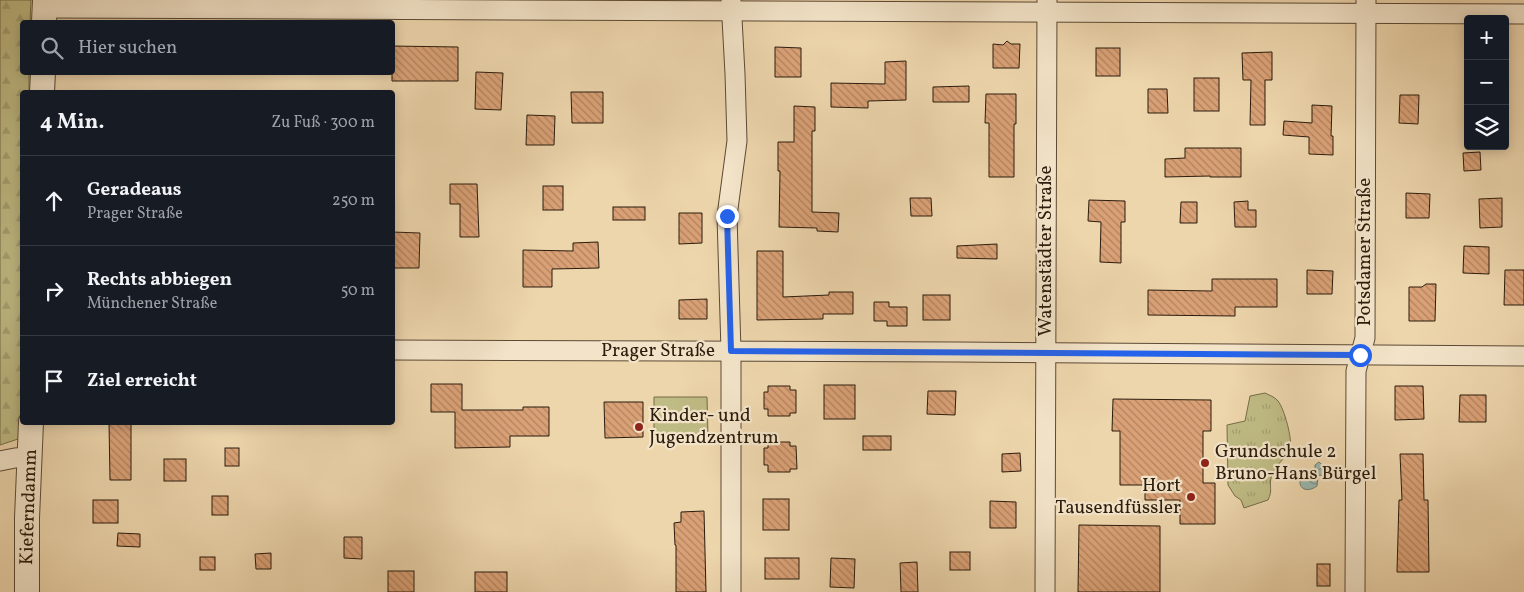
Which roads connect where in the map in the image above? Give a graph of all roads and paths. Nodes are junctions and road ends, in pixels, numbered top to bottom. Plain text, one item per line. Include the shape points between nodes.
1 (731, 6) edge
2 (1047, 6) edge
3 (1366, 7) edge
4 (44, 10) edge
5 (1524, 14) edge
6 (43, 75) edge
7 (42, 90) edge
8 (395, 350) edge
9 (731, 351) junction
10 (1045, 353) junction
11 (1360, 355) junction
12 (1524, 356) edge
13 (31, 425) edge
14 (30, 457) junction
15 (0, 461) edge
16 (27, 592) edge
17 (731, 592) edge
18 (1045, 592) edge
19 (1355, 592) edge

1 - 2 street
1 - 4 street
1 - 9 street via 737,141 727,216
2 - 3 street
2 - 10 street, Watenstädter Straße
3 - 5 street
3 - 11 street, Potsdamer Straße via 1365,338
6 - 7 street
8 - 9 street, Prager Straße
9 - 10 street, Prager Straße
9 - 17 street
10 - 11 street, Prager Straße
10 - 18 street, Watenstädter Straße
11 - 12 street, Prager Straße
11 - 19 street, Potsdamer Straße via 1356,371
13 - 14 street, Kieferndamm
14 - 15 street
14 - 16 street, Kieferndamm

